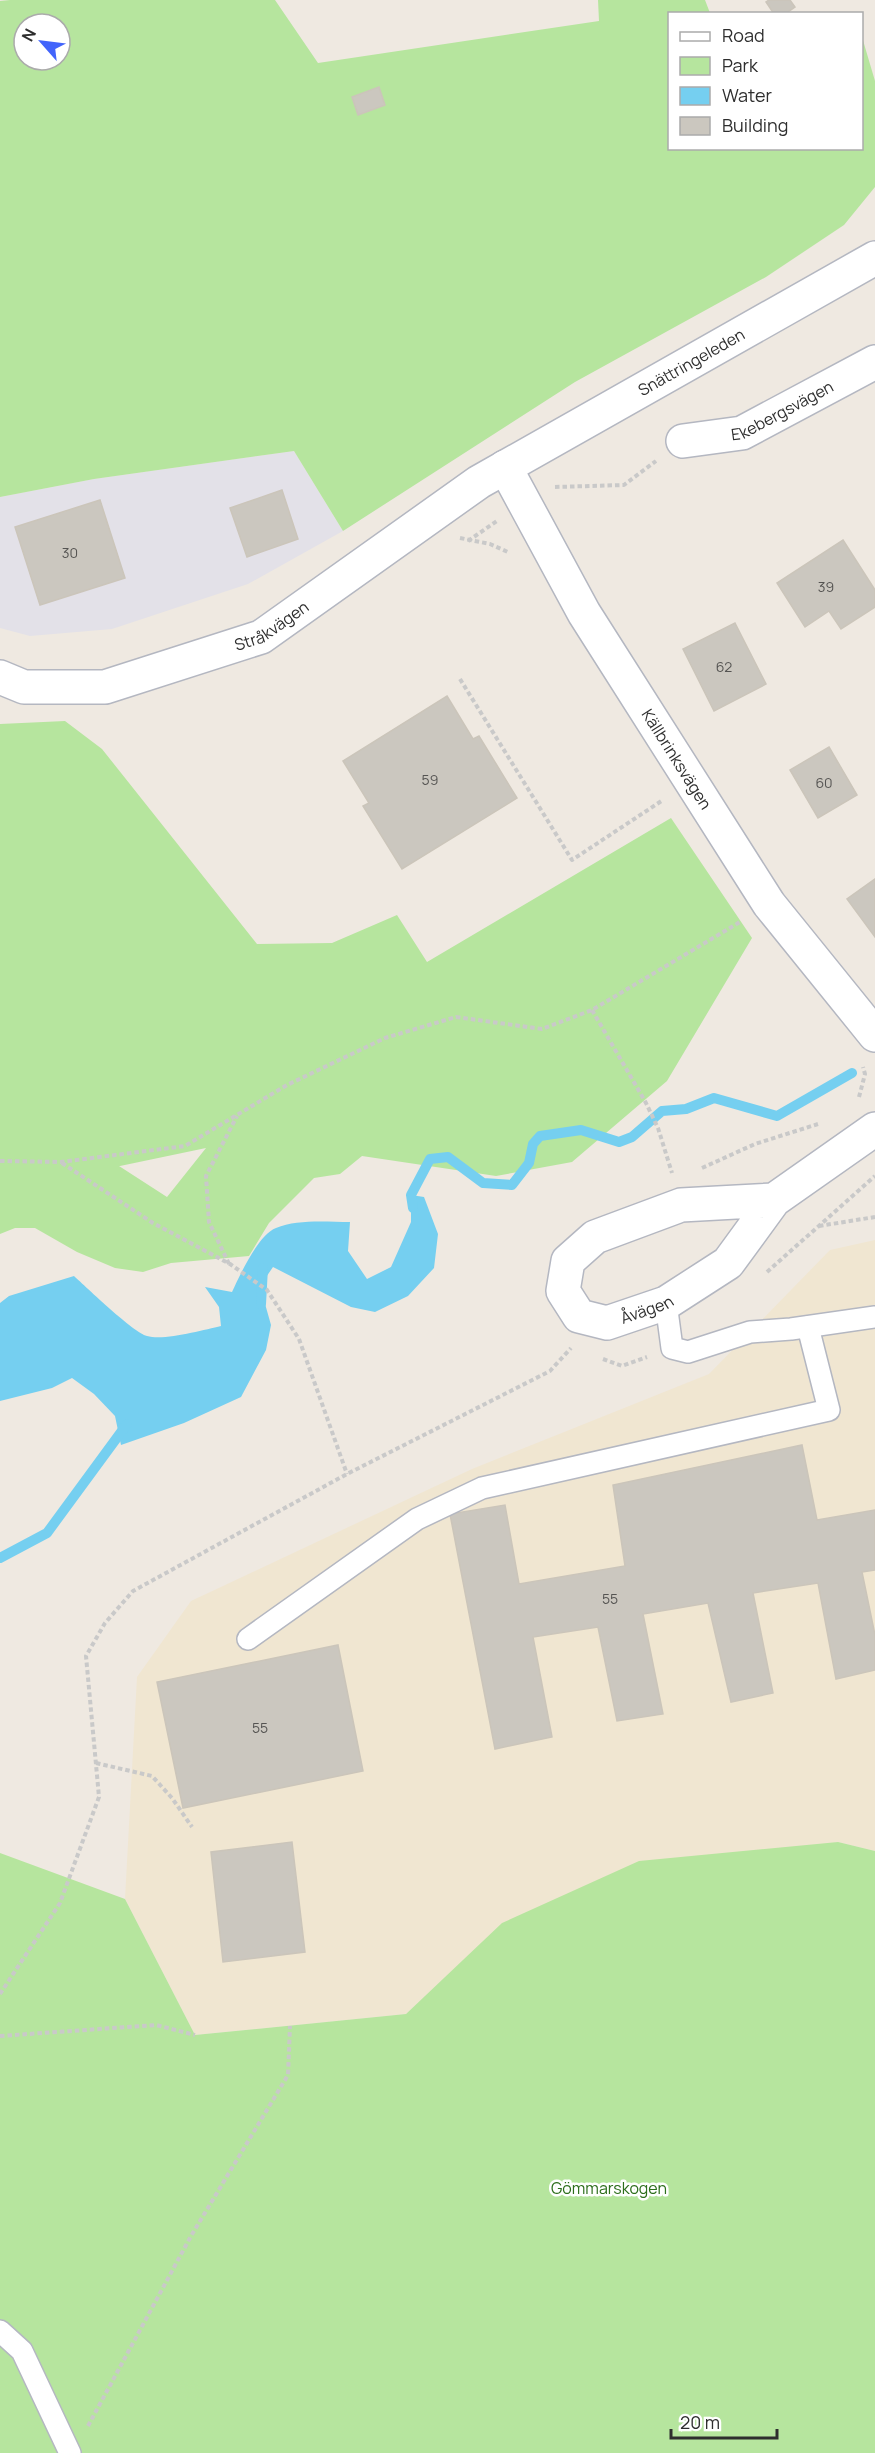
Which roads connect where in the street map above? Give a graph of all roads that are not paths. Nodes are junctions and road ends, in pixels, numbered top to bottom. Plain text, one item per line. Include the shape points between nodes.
1 (875, 258) edge
2 (875, 362) edge
3 (683, 441) road end
4 (505, 467) junction
5 (0, 677) edge
6 (875, 1035) edge
7 (875, 1129) edge
8 (774, 1200) junction
9 (666, 1304) junction
10 (875, 1317) edge
11 (808, 1327) junction
12 (248, 1639) dead end
13 (0, 2331) edge
14 (70, 2453) edge

1 - 4 street, Snättringeleden
2 - 3 street, Ekebergsvägen via 742,433
4 - 5 street, Stråkvägen via 261,637 105,687 24,687
4 - 6 street, Källbrinksvägen via 584,613 769,904
7 - 8 street, Åvägen
8 - 9 street, Åvägen via 728,1263
8 - 9 street, Åvägen via 677,1193 595,1237 568,1261 564,1291 579,1316 607,1323
9 - 11 lane via 672,1348 688,1352 750,1332
10 - 11 lane
11 - 12 lane via 829,1410 482,1488 417,1519
13 - 14 lane via 22,2351

